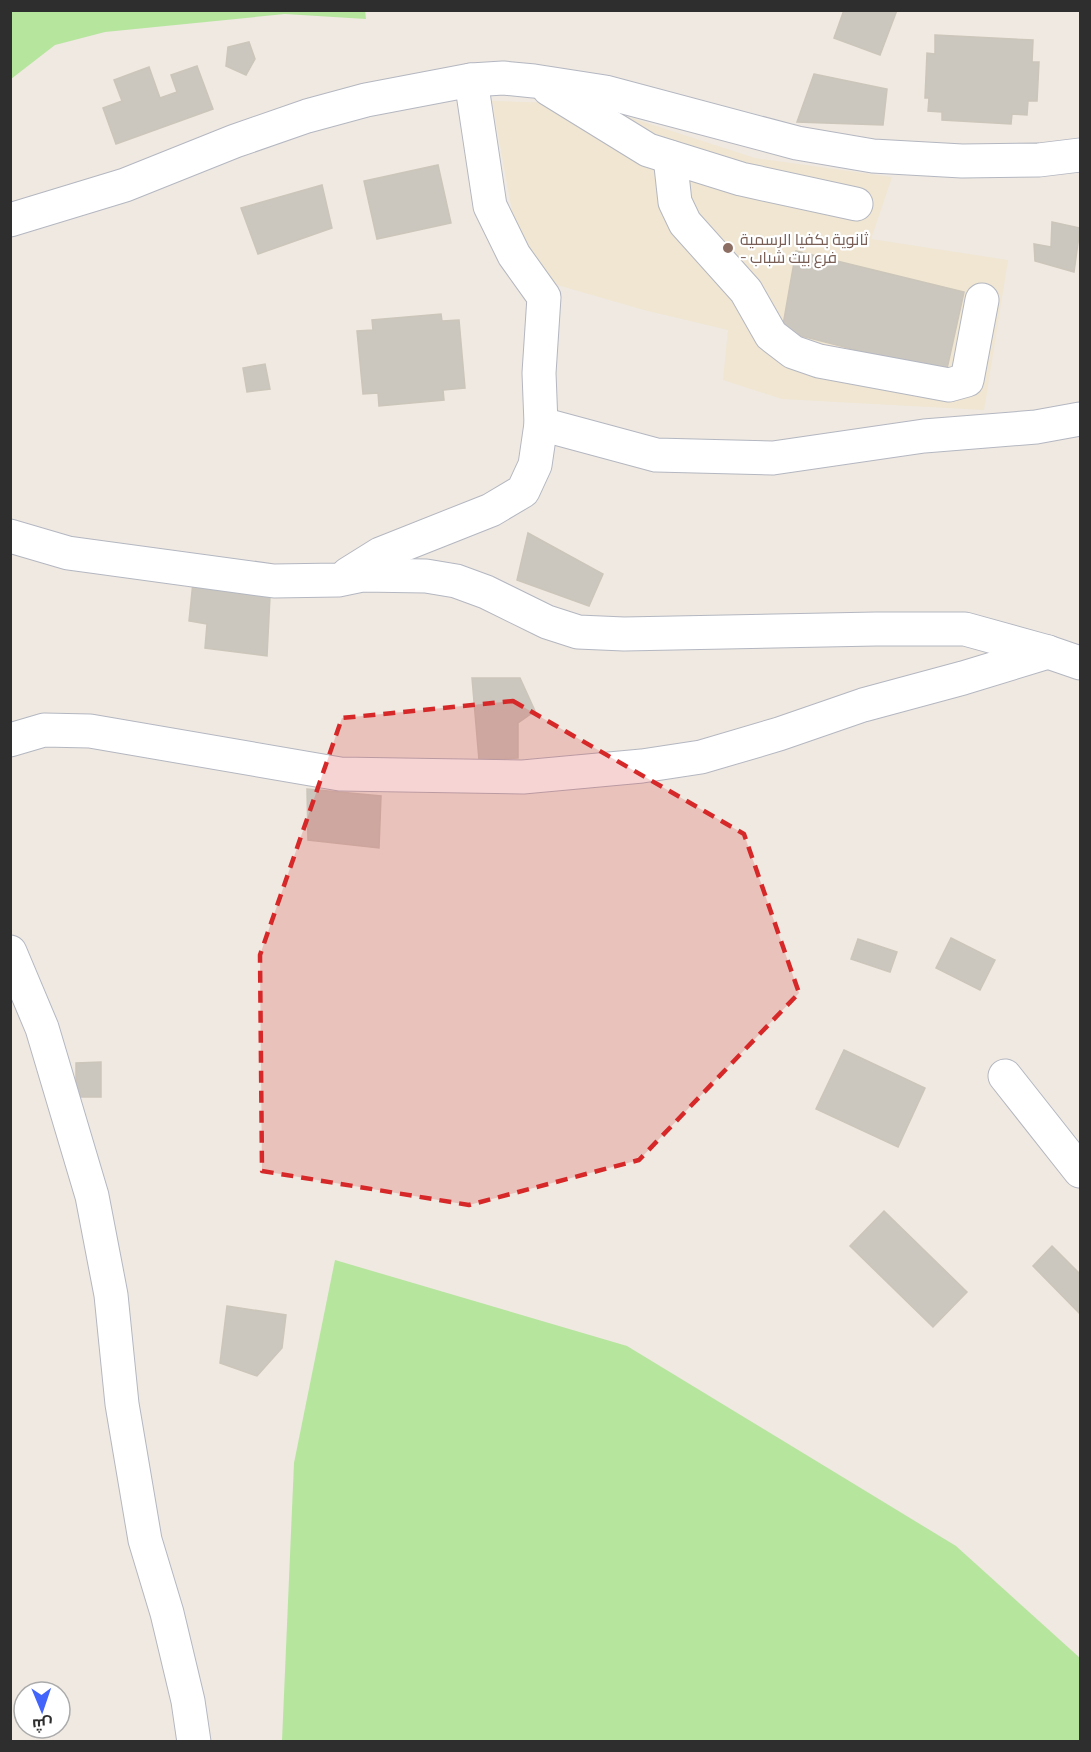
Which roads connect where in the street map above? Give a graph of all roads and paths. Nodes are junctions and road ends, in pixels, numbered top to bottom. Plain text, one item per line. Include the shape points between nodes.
1 (471, 80) junction
2 (534, 81) junction
3 (1080, 155) edge
4 (670, 157) junction
5 (856, 204) dead end
6 (10, 220) edge
7 (982, 300) dead end
8 (1080, 419) edge
9 (541, 424) junction
10 (10, 536) edge
11 (338, 580) junction
12 (1048, 652) junction
13 (1080, 663) edge
14 (10, 740) edge
15 (10, 952) edge
16 (1005, 1076) dead end
17 (1080, 1171) edge
18 (194, 1742) edge

1 - 2 street
1 - 6 street via 307,116 125,185
1 - 9 street via 490,206 514,255 544,297 539,373
2 - 3 street via 605,92 797,143 873,156 962,161
2 - 4 street via 648,150
4 - 5 street
4 - 7 street via 675,202 685,224 746,291 771,335 793,352 819,361 949,385 967,380
8 - 9 street via 773,458 656,455
9 - 11 street via 536,465 524,491 491,510 380,554
10 - 11 street via 68,553 274,580
11 - 12 street via 387,575 456,581 578,632 965,629
12 - 13 street
12 - 14 street via 701,757 523,777 340,774 90,731 44,730
15 - 18 street via 42,1028 92,1196 111,1295 122,1404 145,1540 167,1613
16 - 17 street

